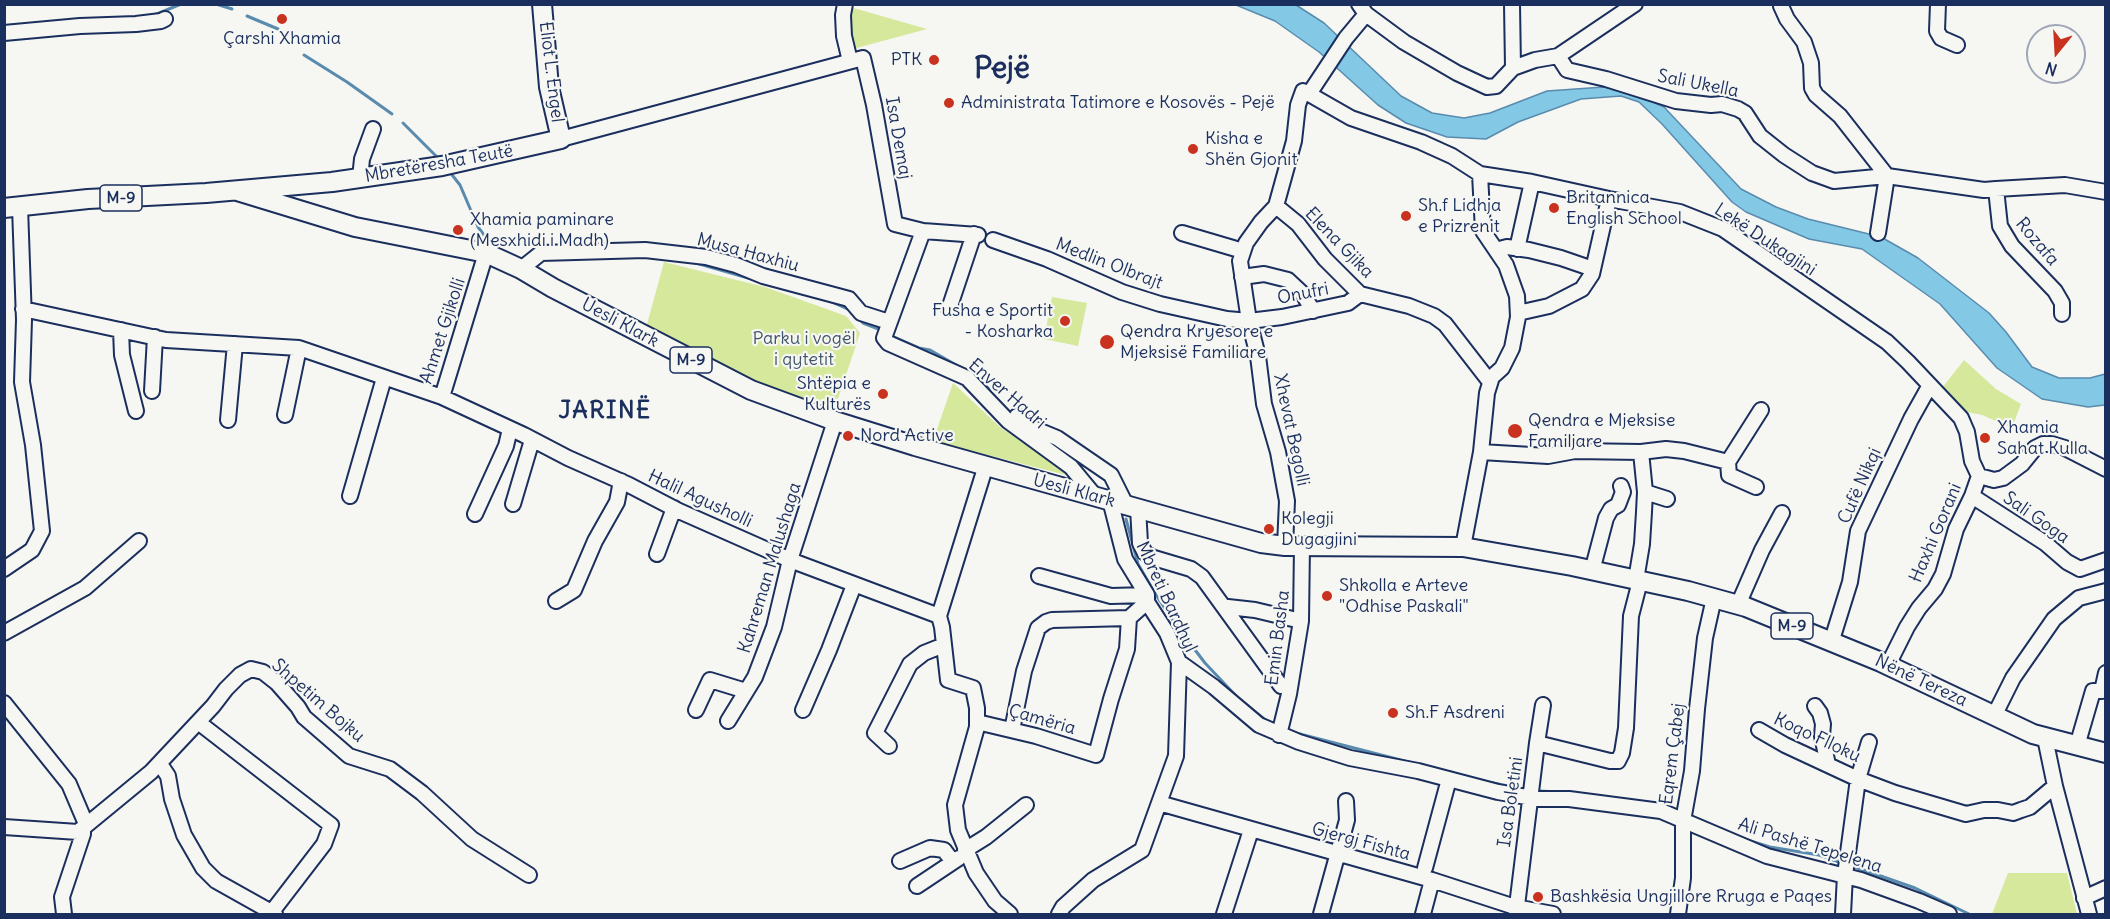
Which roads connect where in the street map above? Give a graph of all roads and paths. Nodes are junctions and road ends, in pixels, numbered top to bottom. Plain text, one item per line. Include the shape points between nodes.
1 (542, 4) edge
2 (845, 4) edge
3 (1512, 4) edge
4 (1635, 4) edge
5 (1938, 4) edge
6 (1777, 5) edge
7 (1363, 9) edge
8 (165, 19) dead end
9 (4, 33) edge
10 (1957, 45) dead end
11 (1558, 56) junction
12 (856, 60) junction
13 (1513, 68) junction
14 (1305, 95) junction
15 (373, 129) dead end
16 (561, 139) junction
17 (1480, 174) junction
18 (1887, 176) junction
19 (360, 178) junction
20 (1533, 182) junction
21 (291, 185) junction
22 (1996, 189) junction
23 (237, 191) junction
24 (2106, 192) edge
25 (1609, 199) junction
26 (1276, 206) junction
27 (12, 207) edge
28 (297, 208) junction
29 (923, 231) junction
30 (1182, 232) dead end
31 (1878, 233) dead end
32 (993, 240) dead end
33 (1517, 249) junction
34 (1496, 250) junction
35 (1243, 251) junction
36 (486, 253) junction
37 (521, 269) junction
38 (1593, 270) junction
39 (1242, 277) junction
40 (1360, 294) junction
41 (23, 309) junction
42 (949, 309) dead end
43 (1313, 311) junction
44 (1518, 313) junction
45 (2062, 314) dead end
46 (1249, 321) junction
47 (121, 330) junction
48 (887, 330) junction
49 (155, 337) junction
50 (235, 344) junction
51 (298, 348) junction
52 (384, 378) junction
53 (1490, 382) junction
54 (1930, 385) junction
55 (152, 391) dead end
56 (442, 397) junction
57 (1001, 402) dead end
58 (1761, 410) dead end
59 (136, 411) dead end
60 (285, 415) dead end
61 (228, 420) dead end
62 (835, 421) junction
63 (510, 429) junction
64 (532, 440) junction
65 (1481, 452) junction
66 (1641, 452) junction
67 (1728, 462) junction
68 (986, 465) junction
69 (2106, 469) edge
70 (1980, 476) junction
71 (621, 481) junction
72 (1621, 486) dead end
73 (1756, 488) dead end
74 (1645, 492) junction
75 (350, 496) dead end
76 (1972, 496) junction
77 (1667, 499) dead end
78 (1117, 502) junction
79 (513, 504) dead end
80 (674, 508) junction
81 (1782, 513) dead end
82 (475, 514) dead end
83 (139, 541) dead end
84 (1294, 546) junction
85 (1463, 547) junction
86 (657, 554) dead end
87 (790, 560) junction
88 (2106, 560) edge
89 (4, 569) edge
90 (1592, 571) junction
91 (1039, 576) dead end
92 (1638, 580) junction
93 (854, 585) junction
94 (2106, 591) edge
95 (1714, 598) junction
96 (1147, 599) junction
97 (556, 601) dead end
98 (1738, 605) junction
99 (1228, 607) dead end
100 (939, 616) junction
101 (1129, 618) junction
102 (1301, 621) junction
103 (4, 633) edge
104 (1831, 643) junction
105 (944, 645) junction
106 (1179, 662) junction
107 (1888, 665) junction
108 (2106, 673) edge
109 (1281, 686) dead end
110 (746, 691) junction
111 (2104, 692) edge
112 (4, 704) edge
113 (1543, 705) dead end
114 (1815, 706) dead end
115 (696, 710) dead end
116 (803, 710) dead end
117 (1994, 716) junction
118 (728, 721) dead end
119 (198, 722) junction
120 (977, 722) junction
121 (1012, 730) junction
122 (1759, 730) dead end
123 (1279, 735) junction
124 (2045, 738) junction
125 (1869, 742) dead end
126 (1537, 743) junction
127 (889, 746) dead end
128 (2077, 746) junction
129 (2106, 753) edge
130 (160, 764) junction
131 (1828, 765) junction
132 (1449, 779) junction
133 (1858, 779) junction
134 (2055, 786) junction
135 (1530, 797) junction
136 (1346, 801) dead end
137 (1159, 803) junction
138 (1026, 805) dead end
139 (1683, 821) junction
140 (85, 826) junction
141 (4, 827) edge
142 (1251, 830) junction
143 (965, 852) junction
144 (1338, 854) junction
145 (900, 861) dead end
146 (953, 862) junction
147 (1428, 874) junction
148 (529, 875) dead end
149 (1845, 875) junction
150 (917, 886) dead end
151 (2106, 888) edge
152 (2084, 898) junction
153 (1515, 911) edge
154 (273, 914) edge
155 (64, 915) edge
156 (1010, 915) edge
157 (1059, 915) edge
158 (1224, 915) edge
159 (1321, 915) edge
160 (1423, 915) edge
161 (1553, 915) edge
162 (1678, 915) edge
163 (1843, 915) edge
164 (1949, 915) edge
165 (2089, 915) edge

1 - 16 main road, Eliot L. Engel via 549,87
2 - 12 street, Isa Demaj via 844,36
3 - 13 street
4 - 11 street
5 - 10 street via 1937,31 1941,38
6 - 18 street via 1804,42 1816,95 1840,116
7 - 13 street via 1404,42 1486,87 1496,86
7 - 14 street
8 - 9 street
11 - 13 street
11 - 18 street, Sali Ukella via 1567,70 1575,73 1670,100 1738,109 1760,136 1812,173 1834,181
12 - 16 street, Mbretëresha Teutë
12 - 29 street, Isa Demaj via 874,105 895,224
14 - 17 street, Lekë Dukagjini via 1351,118 1421,142
14 - 26 street, Xhevat Begolli
15 - 19 street
16 - 19 main road, Mbretëresha Teutë via 442,166
17 - 20 street, Lekë Dukagjini
17 - 34 street via 1483,231
18 - 22 street, Rozafa
18 - 31 street
19 - 21 main road, Mbretëresha Teutë
20 - 25 street, Lekë Dukagjini
20 - 33 street
21 - 23 main road, Mbretëresha Teutë
21 - 28 street via 290,198
22 - 24 street, Rozafa via 2065,186
22 - 45 street, Rozafa via 2000,226 2055,291 2062,303
23 - 27 main road, Mbretëresha Teutë / M-9
23 - 28 main road, Uesli Klark / M-9
25 - 38 street
25 - 54 street, Lekë Dukagjini via 1680,212 1723,229 1887,342
26 - 35 street, Xhevat Begolli
26 - 40 street, Elena Gjika via 1298,224
27 - 41 street
28 - 36 main road, Uesli Klark / M-9 via 355,227
29 - 42 street via 976,234
29 - 48 street
30 - 35 street
32 - 46 street, Medlin Olbrajt via 1148,301
33 - 34 street
33 - 38 street via 1561,258
34 - 44 street via 1506,265
35 - 39 street, Xhevat Begolli
36 - 37 main road, Uesli Klark / M-9
36 - 56 street, Ahmet Gjikolli
37 - 48 street, Musa Haxhiu via 541,253 645,250 706,257 849,299 861,313
37 - 62 main road, Uesli Klark / M-9 via 750,390
38 - 44 street via 1582,289 1567,298
39 - 43 street via 1264,274 1288,280
39 - 46 street, Xhevat Begolli
40 - 43 street, Onufri via 1348,303
40 - 53 street, Elena Gjika via 1434,316 1445,324
41 - 47 street, Ahmet Gjikolli
41 - 89 street via 22,382 42,531 32,550
43 - 46 street, Onufri
44 - 53 street via 1512,348
46 - 84 street, Xhevat Begolli
47 - 49 street, Ahmet Gjikolli
47 - 59 street via 122,355
48 - 78 street, Enver Hadri via 888,343 967,378 1008,421
49 - 50 street, Ahmet Gjikolli
49 - 55 street
50 - 51 street, Ahmet Gjikolli
50 - 61 street
51 - 52 street, Ahmet Gjikolli
51 - 60 street
52 - 56 street, Ahmet Gjikolli
52 - 75 street
53 - 65 street
54 - 70 street, Lekë Dukagjini via 1961,418
54 - 104 street, Cufë Nikqi via 1858,531 1850,582
56 - 63 street, Halil Agusholli
57 - 78 street, Enver Hadri via 1028,426 1057,438 1111,475
58 - 67 street
62 - 68 main road, Uesli Klark / M-9
62 - 87 street, Kahreman Malushaga
63 - 64 street, Halil Agusholli
63 - 82 street
64 - 71 street, Halil Agusholli
64 - 79 street
65 - 66 street via 1548,456 1575,451
65 - 85 street
66 - 67 street via 1684,451
66 - 74 street
67 - 73 street via 1729,474
68 - 78 main road, Uesli Klark / M-9
68 - 100 street
69 - 70 street via 2065,448 2043,444 2003,478
70 - 76 street, Haxhi Gorani
71 - 80 street, Halil Agusholli
71 - 97 street via 617,502 574,590
72 - 90 street via 1618,505 1606,518
74 - 77 street
74 - 92 street
76 - 88 street, Sali Goga via 2080,569
76 - 107 street, Haxhi Gorani via 1935,589 1907,627
78 - 84 main road, Uesli Klark / M-9 via 1261,543
78 - 96 street, Mbreti Bardhyl via 1125,559
78 - 109 street, Uesli Klark via 1146,553 1191,568 1202,577
80 - 86 street
80 - 87 street, Halil Agusholli
81 - 98 street
83 - 103 street via 85,588
84 - 85 main road, Uesli Klark / M-9
84 - 102 street, Emin Basha
85 - 90 main road, Nënë Tereza / M-9
87 - 93 street, Halil Agusholli
87 - 110 street, Kahreman Malushaga via 774,627
90 - 92 main road, Nënë Tereza / M-9
91 - 96 street via 1112,596
92 - 95 main road, Nënë Tereza / M-9
92 - 126 street, Isa Boletini via 1631,616 1626,728 1618,761
93 - 100 street, Halil Agusholli
93 - 116 street
94 - 117 street via 2079,598 2054,620 2013,678
95 - 98 main road, Nënë Tereza / M-9
95 - 139 street, Eqrem Çabej via 1705,638
96 - 101 street
96 - 106 street, Mbreti Bardhyl
98 - 104 main road, Nënë Tereza / M-9
99 - 102 street
100 - 105 street
101 - 121 street via 1052,620 1038,628
101 - 121 street, Çamëria via 1127,649 1096,755
102 - 123 street, Emin Basha
104 - 107 main road, Nënë Tereza / M-9
105 - 120 street via 948,680 973,688
105 - 127 street via 910,663 875,733
106 - 123 street, Ali Pashë Tepelena via 1259,725
106 - 137 street, Mbreti Bardhyl via 1176,756
107 - 117 main road, Nënë Tereza / M-9
108 - 111 street
110 - 115 street via 710,680
110 - 118 street, Kahreman Malushaga
111 - 128 street via 2093,691
112 - 140 street via 69,784
113 - 126 street
114 - 131 street via 1820,713
117 - 124 main road, Nënë Tereza / M-9
119 - 130 street, Shpetim Bojku
119 - 148 street, Shpetim Bojku via 240,675 251,669 263,672 304,717 349,756 390,769 472,839
119 - 154 street via 332,825 324,844
120 - 121 street, Çamëria
120 - 143 street via 955,805
122 - 131 street, Koqo Flloku
123 - 132 street, Ali Pashë Tepelena via 1350,758
124 - 128 main road, Nënë Tereza / M-9
124 - 134 street
125 - 133 street, Koqo Flloku
126 - 135 street, Isa Boletini
128 - 129 main road, Nënë Tereza / M-9
130 - 140 street, Shpetim Bojku
130 - 154 street via 168,776 181,827 203,868 216,881
131 - 133 street, Koqo Flloku
132 - 135 street, Ali Pashë Tepelena
132 - 147 street
133 - 134 street via 1966,814 1984,810 2013,813 2030,807
133 - 149 street
134 - 152 street
135 - 139 street, Ali Pashë Tepelena via 1661,811
135 - 153 street, Isa Boletini
136 - 144 street via 1347,820
137 - 142 street, Gjergj Fishta
137 - 157 street, Mbreti Bardhyl via 1142,850 1093,880
138 - 143 street
139 - 149 street, Ali Pashë Tepelena via 1767,856
139 - 162 street, Eqrem Çabej via 1683,878
140 - 141 street via 78,832
140 - 155 street via 62,897
142 - 144 street, Gjergj Fishta
142 - 158 street
143 - 146 street
143 - 156 street via 995,901
144 - 147 street, Gjergj Fishta
144 - 159 street
145 - 146 street via 930,848 944,850
146 - 150 street
147 - 153 street, Gjergj Fishta
147 - 160 street
149 - 163 street
149 - 164 street, Ali Pashë Tepelena via 1919,900
151 - 152 street
152 - 165 street
153 - 161 street, Gjergj Fishta

